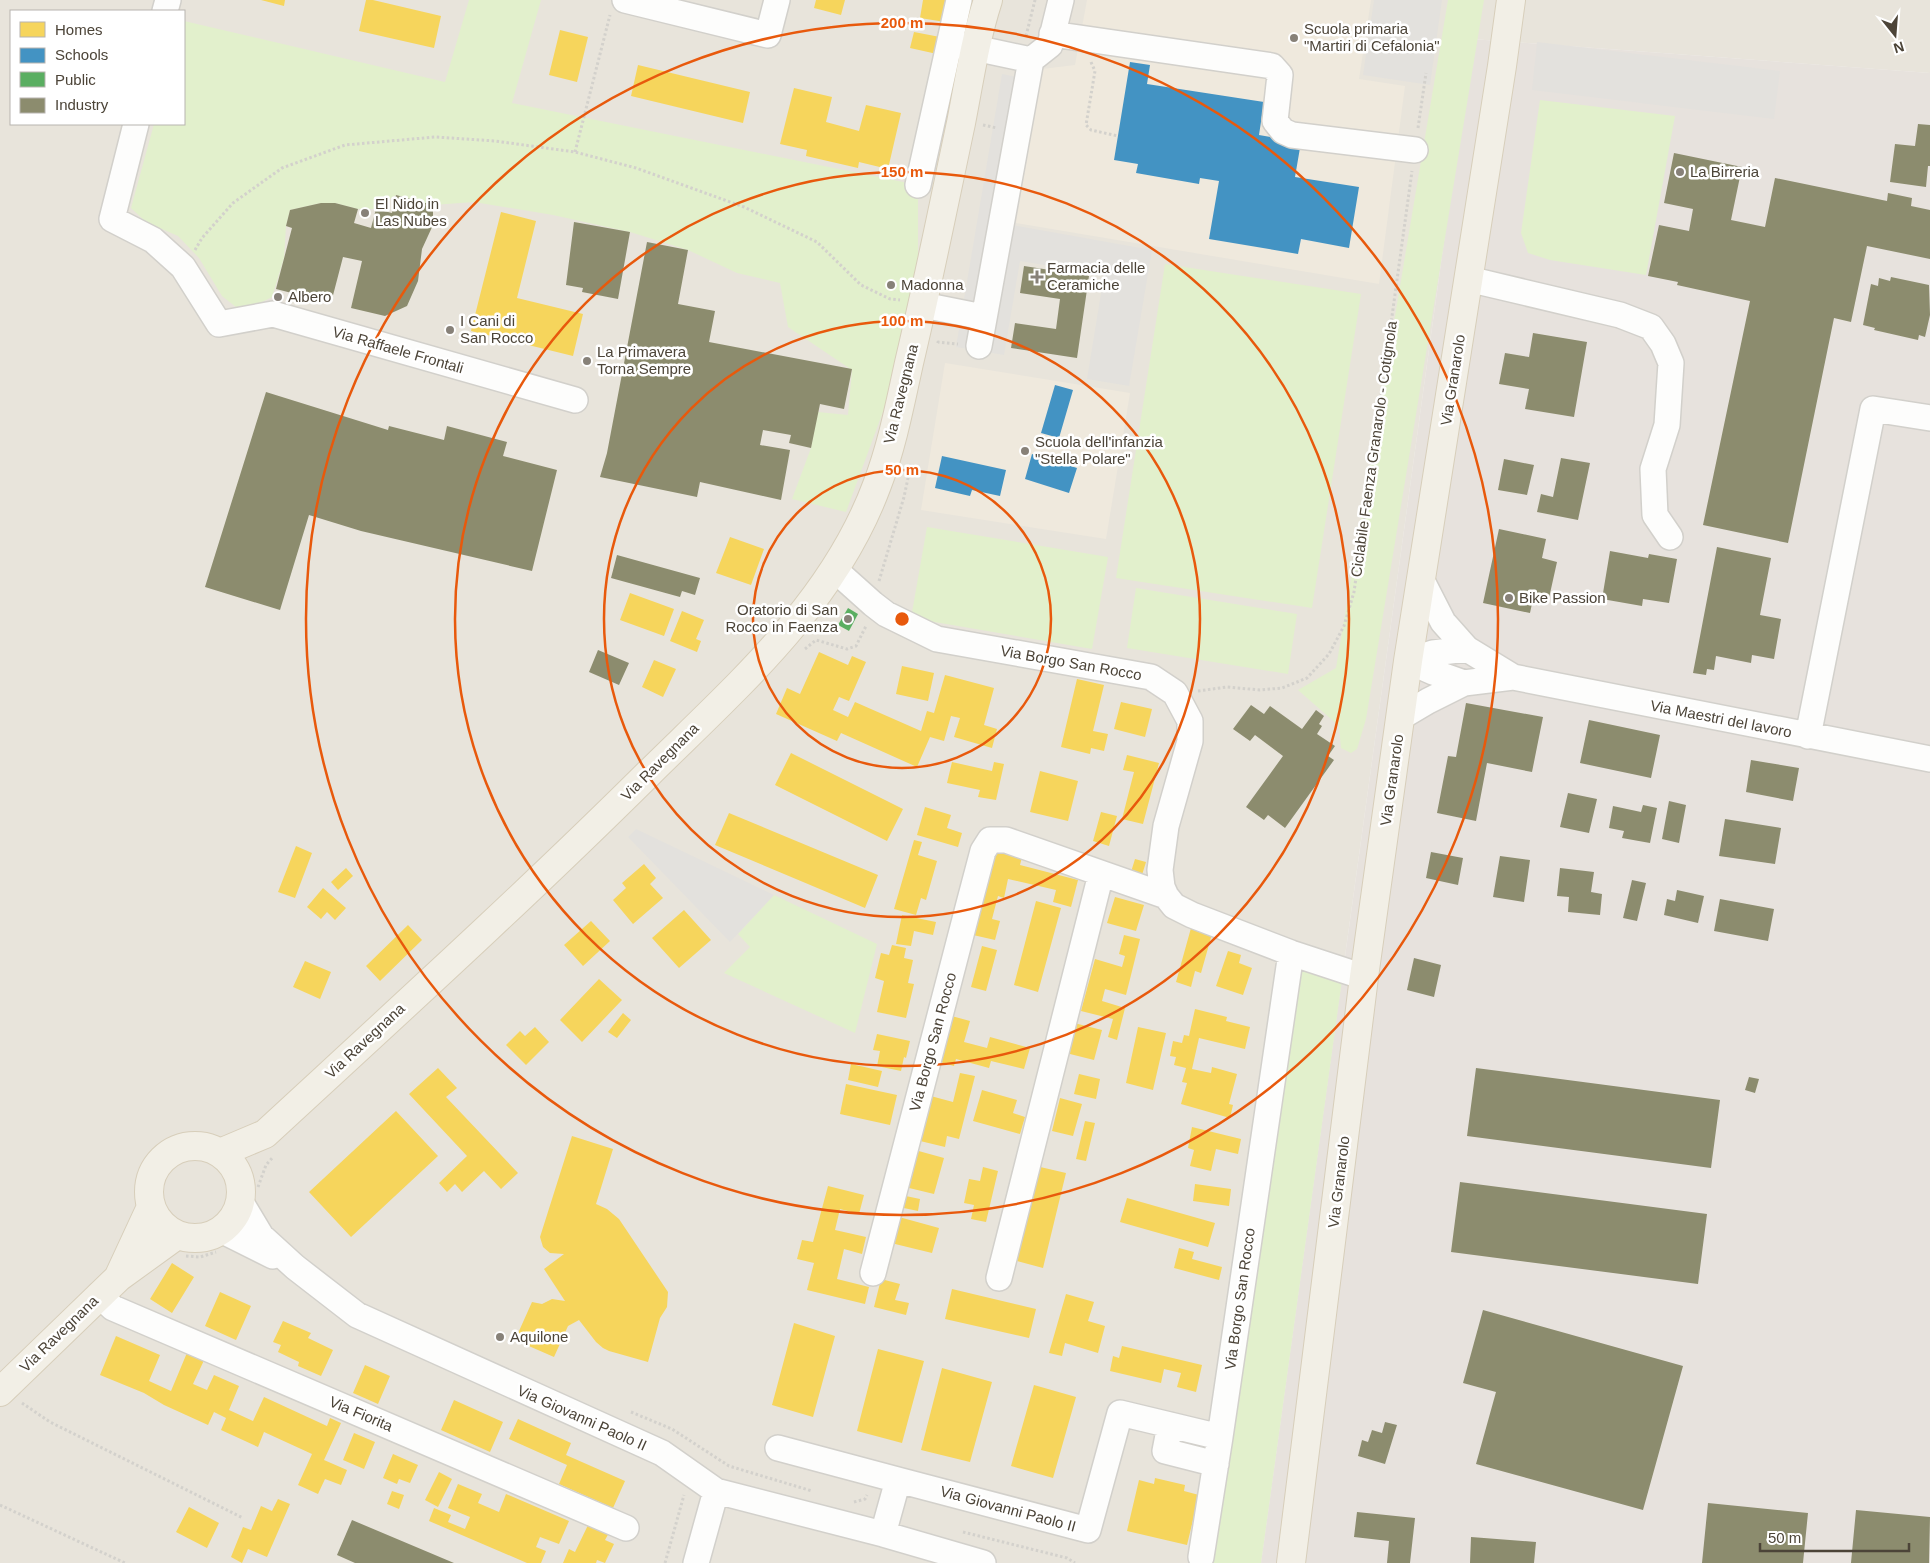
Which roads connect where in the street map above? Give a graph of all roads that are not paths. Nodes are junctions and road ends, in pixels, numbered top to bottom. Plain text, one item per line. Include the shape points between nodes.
1 (777, 0) edge
2 (958, 0) edge
3 (1061, 0) edge
4 (1510, 0) edge
5 (987, 2) edge
6 (618, 5) edge
7 (1052, 34) junction
8 (962, 46) junction
9 (1028, 51) junction
10 (136, 125) edge
11 (1415, 150) road end
12 (918, 185) dead end
13 (1468, 279) junction
14 (923, 305) junction
15 (983, 317) junction
16 (979, 346) dead end
17 (575, 400) dead end
18 (1930, 418) edge
19 (1670, 537) dead end
20 (835, 570) junction
21 (1421, 579) junction
22 (1467, 649) junction
23 (1408, 661) junction
24 (1513, 678) junction
25 (1464, 683) junction
26 (1401, 717) junction
27 (1808, 736) junction
28 (1930, 759) edge
29 (1101, 874) junction
30 (1166, 896) junction
31 (1292, 953) junction
32 (1364, 977) junction
33 (270, 1144) junction
34 (220, 1153) junction
35 (246, 1192) junction
36 (151, 1208) junction
37 (221, 1230) junction
38 (177, 1235) junction
39 (296, 1267) junction
40 (873, 1272) dead end
41 (118, 1277) junction
42 (999, 1278) dead end
43 (99, 1296) junction
44 (2, 1390) edge
45 (1170, 1425) junction
46 (1220, 1437) junction
47 (778, 1448) dead end
48 (1216, 1464) junction
49 (895, 1489) junction
50 (716, 1491) junction
51 (626, 1528) dead end
52 (883, 1534) junction
53 (1201, 1557) dead end
54 (696, 1563) edge
55 (983, 1563) edge
56 (1291, 1563) edge

1 - 6 street via 768,35
2 - 8 street, Via Ravegnana
3 - 7 street
4 - 13 main road, Via Granarolo via 1504,57
5 - 8 main road, Via Ravegnana
7 - 9 street via 1050,45
7 - 11 street via 1272,66 1280,75 1275,121 1283,131 1292,135
8 - 9 street
8 - 12 street, Via Ravegnana
8 - 14 main road, Via Ravegnana via 961,120
9 - 15 street
10 - 17 street, Via Raffaele Frontali via 112,219 153,240 184,267 219,324 273,314
13 - 19 street via 1620,315 1651,327 1671,363 1668,425 1653,470 1655,515
13 - 21 main road, Via Granarolo
14 - 15 street
14 - 20 main road, Via Ravegnana via 878,484
15 - 16 street
18 - 27 street via 1873,409
20 - 30 street, Via Borgo San Rocco via 886,614 937,638 1151,677 1175,693 1190,720 1190,742 1166,826 1160,870
20 - 33 main road, Via Ravegnana via 774,649
21 - 22 street, Via Maestri del lavoro via 1442,622
21 - 23 main road, Via Granarolo
22 - 23 street via 1433,653
22 - 24 street, Via Maestri del lavoro
23 - 25 street, Via Maestri del lavoro
23 - 26 main road, Via Granarolo
24 - 25 street, Via Maestri del lavoro
24 - 27 street, Via Maestri del lavoro
25 - 26 street, Via Maestri del lavoro
26 - 32 main road, Via Granarolo
27 - 28 street, Via Maestri del lavoro
29 - 30 street, Via Borgo San Rocco
29 - 40 street, Via Borgo San Rocco via 1006,840 990,840 984,851
29 - 42 street
30 - 31 street, Via Borgo San Rocco via 1174,906 1192,915
31 - 32 street, Via Borgo San Rocco
31 - 46 street, Via Borgo San Rocco
32 - 56 main road, Via Granarolo
33 - 34 main road, Via Ravegnana
33 - 35 main road, Via Ravegnana
34 - 35 main road via 233,1166
34 - 36 main road via 196,1146 171,1152 161,1160 149,1182
35 - 37 main road, Via Ravegnana via 230,1222
35 - 39 street, Via Giovanni Paolo II via 261,1236
36 - 38 main road via 157,1219
36 - 41 main road, Via Ravegnana
37 - 38 main road via 200,1238
37 - 39 street, Via Giovanni Paolo II
38 - 41 main road, Via Ravegnana
39 - 50 street, Via Giovanni Paolo II via 358,1315 662,1453
41 - 43 main road, Via Ravegnana
43 - 44 main road, Via Ravegnana
43 - 51 street, Via Fiorita via 113,1308
45 - 46 street
45 - 48 street via 1165,1451
45 - 49 street, Via Giovanni Paolo II via 1120,1413 1088,1530
46 - 48 street, Via Borgo San Rocco
47 - 49 street, Via Giovanni Paolo II
48 - 53 street, Via Borgo San Rocco
49 - 52 street
50 - 52 street, Via Giovanni Paolo II
50 - 54 street
52 - 55 street, Via Giovanni Paolo II

